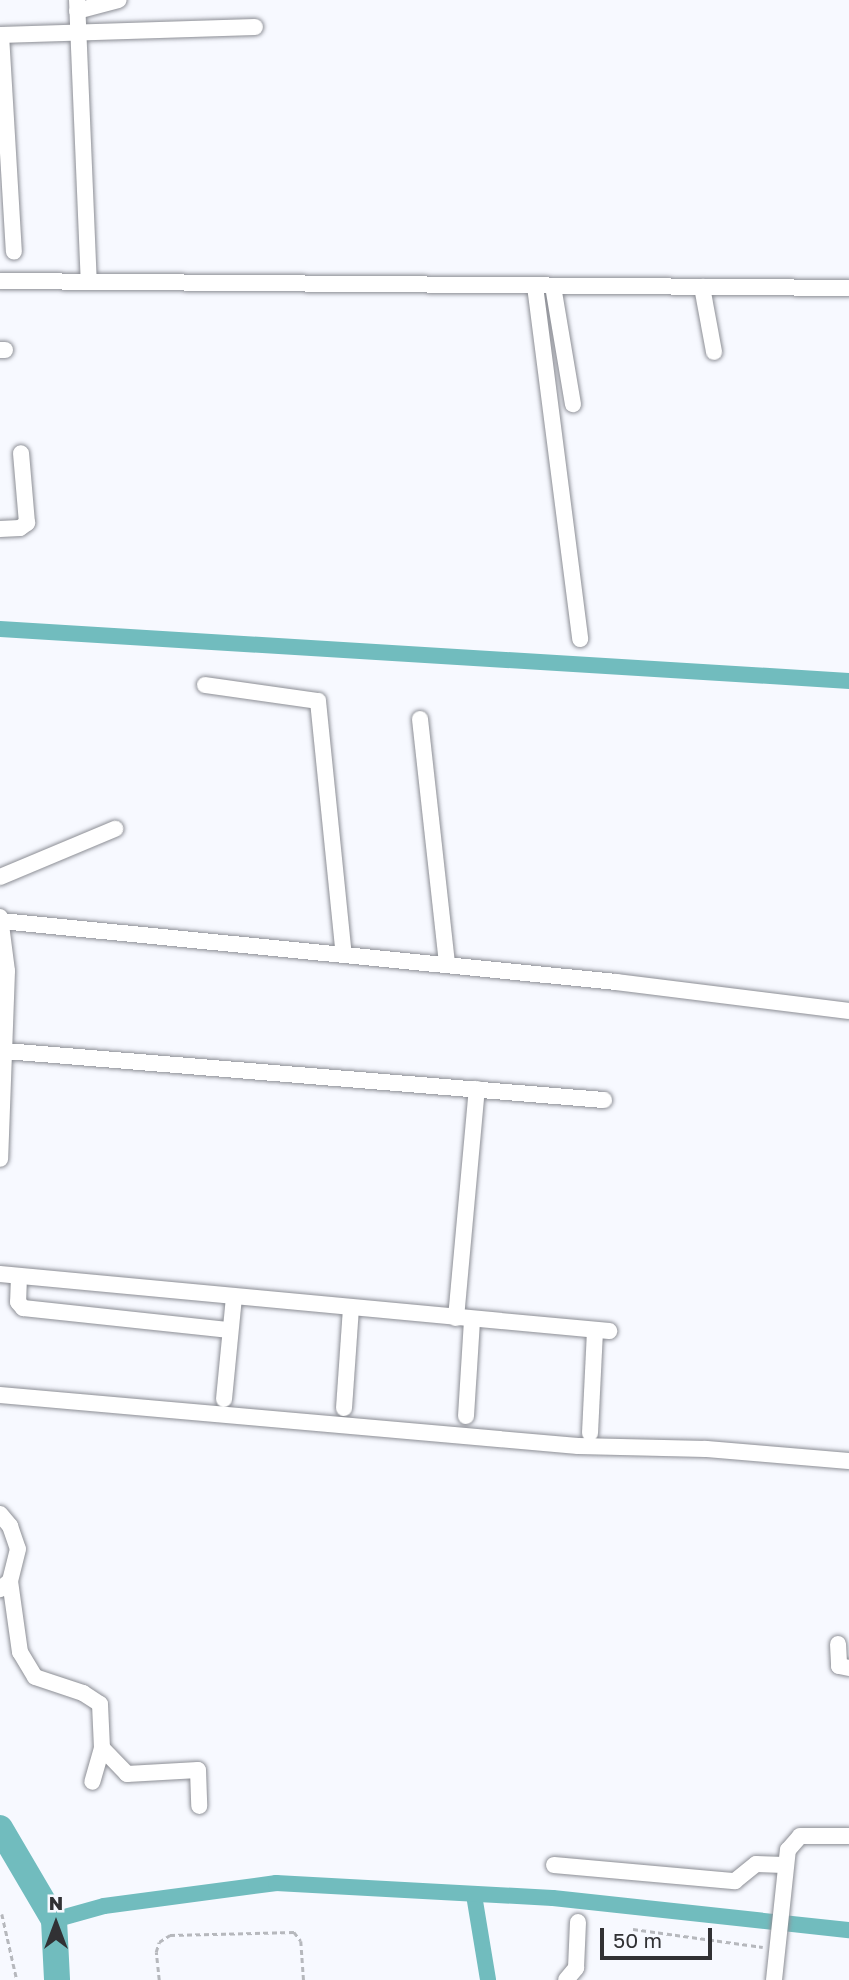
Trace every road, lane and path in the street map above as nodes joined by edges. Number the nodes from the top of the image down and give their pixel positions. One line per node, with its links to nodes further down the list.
1 (119, 0): 2 (street)
2 (77, 5): 4 (street)
3 (255, 27): 4 (street)
4 (79, 34): 5 (street); 8 (street)
5 (1, 36): 6 (street)
6 (14, 251)
7 (0, 281): 8 (street)
8 (89, 282): 9 (street)
9 (535, 286): 10 (street); 17 (street)
10 (553, 286): 11 (street); 14 (street)
11 (702, 287): 12 (street); 13 (street)
12 (849, 288)
13 (714, 352)
14 (573, 404)
15 (21, 453): 16 (street)
16 (0, 529)
17 (580, 639)
18 (205, 685): 23 (street)
19 (420, 719): 24 (street)
20 (115, 829): 21 (street)
21 (0, 877)
22 (1, 927): 23 (street); 26 (street)
23 (344, 955): 24 (street)
24 (447, 965): 25 (street)
25 (849, 1011)
26 (3, 1029): 27 (street)
27 (5, 1051): 28 (street); 30 (street)
28 (477, 1089): 29 (street); 36 (street)
29 (604, 1100)
30 (1, 1132): 31 (street)
31 (0, 1159)
32 (0, 1274): 33 (street)
33 (19, 1276): 34 (street); 37 (street)
34 (233, 1297): 35 (street); 37 (street)
35 (351, 1308): 36 (street); 40 (street)
36 (464, 1319): 41 (street); 42 (street)
37 (230, 1330): 39 (street)
38 (0, 1395): 43 (street)
39 (224, 1399)
40 (344, 1408)
41 (466, 1416)
42 (590, 1433)
43 (849, 1461)
44 (0, 1514): 45 (street)
45 (5, 1585): 48 (street)
46 (838, 1644): 47 (street)
47 (849, 1668)
48 (102, 1748): 49 (street); 50 (street)
49 (92, 1782)
50 (199, 1806)
51 (849, 1836): 53 (street)
52 (554, 1865): 53 (street)
53 (784, 1865): 57 (street)
54 (2, 1914): 58 (path)
55 (578, 1922): 61 (street)
56 (633, 1929): 57 (path)
57 (775, 1954): 62 (street)
58 (17, 1980)
59 (159, 1980): 60 (path)
60 (304, 1980)
61 (566, 1980)
62 (774, 1980)

